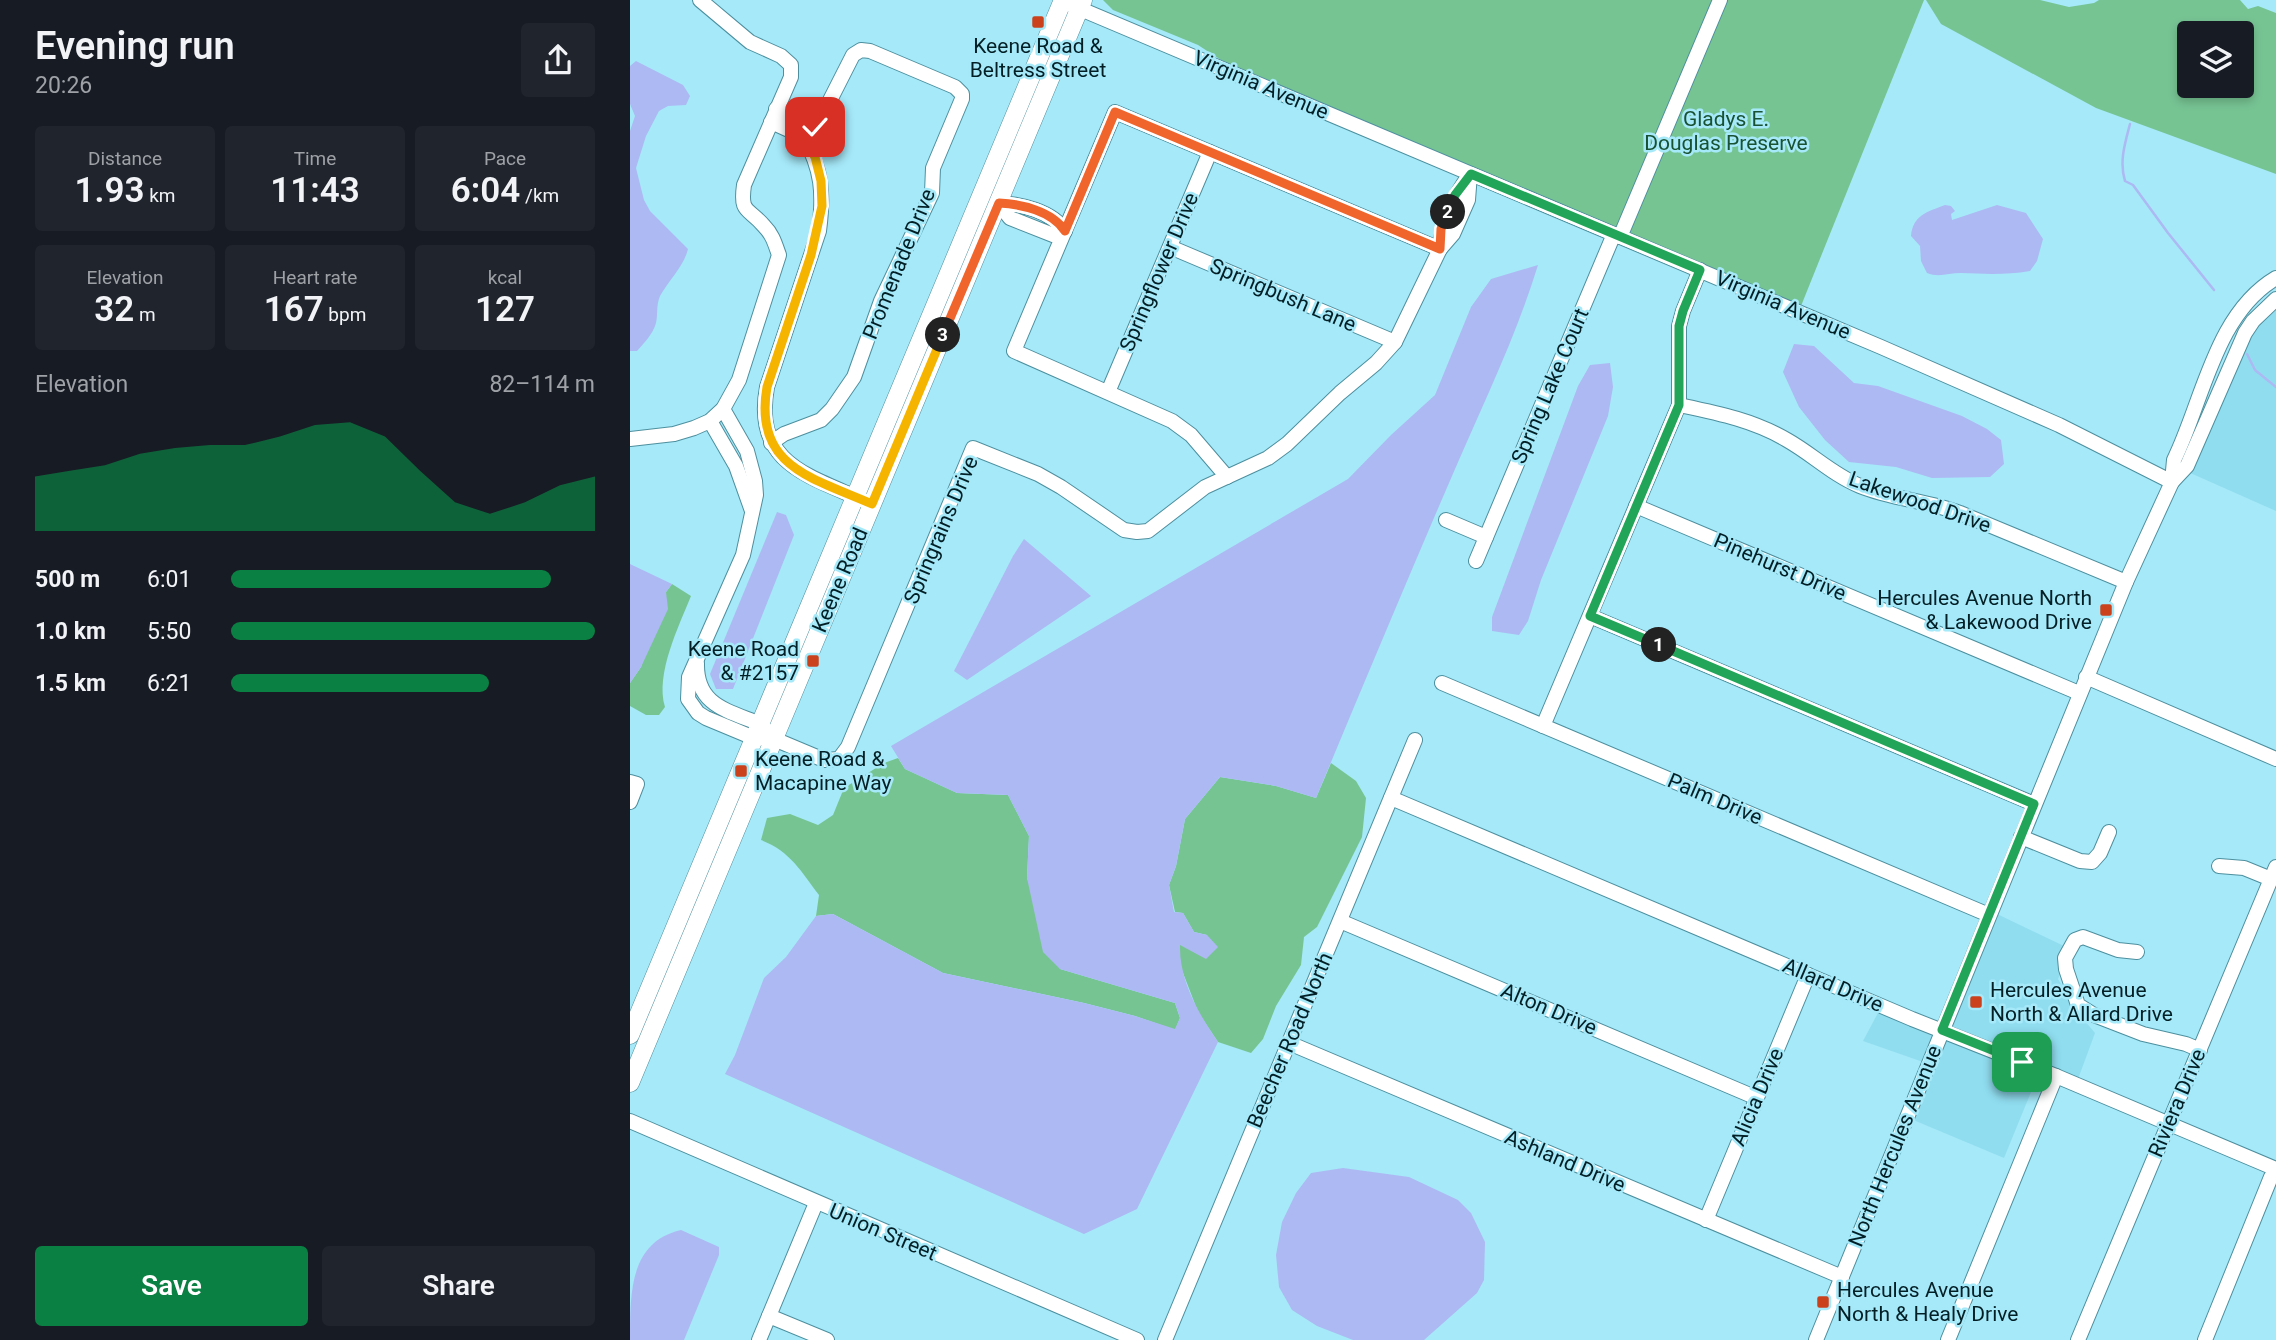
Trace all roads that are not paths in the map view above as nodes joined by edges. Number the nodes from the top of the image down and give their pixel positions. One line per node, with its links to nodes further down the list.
1 (700, 0): 5 (street)
2 (1062, 0): 4 (street, Virginia Avenue); 8 (main road); 29 (main road, Keene Road)
3 (1720, 0): 12 (street, Spring Lake Court)
4 (1080, 3): 8 (main road, Keene Road); 9 (street, Virginia Avenue)
5 (774, 116): 6 (street); 21 (street)
6 (804, 137): 25 (street); 25 (street, Promenade Drive)
7 (1210, 152): 11 (street); 13 (street, Springflower Drive); 14 (street)
8 (1016, 162): 10 (main road, Keene Road)
9 (1471, 174): 12 (street, Virginia Avenue); 14 (street, Springrains Drive)
10 (999, 203): 11 (street); 30 (main road, Keene Road)
11 (1065, 231): 19 (street)
12 (1617, 236): 15 (street, Virginia Avenue); 34 (street, Spring Lake Court)
13 (1170, 247): 18 (street, Springbush Lane); 19 (street, Springflower Drive)
14 (1440, 249): 18 (street, Springrains Drive)
15 (1700, 270): 20 (street); 28 (street, Virginia Avenue)
16 (2276, 278): 28 (street)
17 (2276, 299): 28 (street)
18 (1395, 342): 27 (street, Springrains Drive)
19 (1108, 392): 27 (street)
20 (1679, 405): 31 (street); 36 (street, Lakewood Drive)
21 (723, 409): 22 (street); 24 (street)
22 (710, 421): 23 (street); 26 (street)
23 (630, 439)
24 (743, 443): 26 (street); 32 (street)
25 (771, 443): 29 (street)
26 (728, 451): 32 (street)
27 (1227, 477): 43 (street, Springrains Drive)
28 (2172, 482): 36 (street, North Hercules Avenue)
29 (855, 496): 30 (street); 42 (main road, Keene Road)
30 (872, 504): 43 (main road, Keene Road)
31 (1636, 506): 37 (street); 40 (street, Pinehurst Drive)
32 (752, 511): 42 (street)
33 (1446, 520): 34 (street)
34 (1486, 537): 35 (street, Spring Lake Court)
35 (1476, 561)
36 (2126, 582): 38 (street, North Hercules Avenue)
37 (1590, 616): 41 (street); 49 (street)
38 (2085, 677): 40 (street, North Hercules Avenue); 45 (street)
39 (1442, 683): 41 (street, Palm Drive)
40 (2079, 692): 49 (street, North Hercules Avenue)
41 (1544, 726): 54 (street, Palm Drive)
42 (757, 731): 43 (street); 56 (main road, Keene Road)
43 (774, 739): 65 (main road, Keene Road)
44 (1415, 740): 47 (street, Beecher Road North)
45 (2276, 759)
46 (634, 783): 48 (street)
47 (1391, 798): 55 (street, Beecher Road North); 58 (street, Allard Drive)
48 (630, 802)
49 (2034, 804): 51 (street, North Hercules Avenue)
50 (2109, 832): 51 (street)
51 (2021, 836): 54 (street, North Hercules Avenue)
52 (2219, 866): 53 (street)
53 (2274, 873): 62 (street, Riviera Drive)
54 (1989, 915): 59 (street, North Hercules Avenue)
55 (1340, 921): 61 (street, Beecher Road North); 66 (street, Alton Drive)
56 (666, 950): 60 (main road, Keene Road); 63 (main road)
57 (2137, 952): 62 (street)
58 (1808, 975): 59 (street, Allard Drive); 66 (street, Alicia Drive)
59 (1942, 1030): 64 (street, Allard Drive); 72 (street, North Hercules Avenue)
60 (630, 1035)
61 (1289, 1044): 71 (street, Ashland Drive); 77 (street, Beecher Road North)
62 (2200, 1050): 68 (street, Riviera Drive)
63 (630, 1056)
64 (2056, 1076): 68 (street, Allard Drive); 79 (street)
65 (630, 1083)
66 (1757, 1098): 71 (street, Alicia Drive)
67 (630, 1121): 70 (street, Union Street)
68 (2170, 1123): 69 (street, Allard Drive); 80 (street, Riviera Drive)
69 (2276, 1170): 81 (street)
70 (816, 1203): 73 (street); 76 (street, Union Street)
71 (1706, 1220): 72 (street, Ashland Drive)
72 (1842, 1277): 78 (street, North Hercules Avenue)
73 (769, 1316): 74 (street); 75 (street)
74 (759, 1340)
75 (827, 1340)
76 (1137, 1340)
77 (1165, 1340)
78 (1816, 1340)
79 (1948, 1340)
80 (2078, 1340)
81 (2204, 1340)

